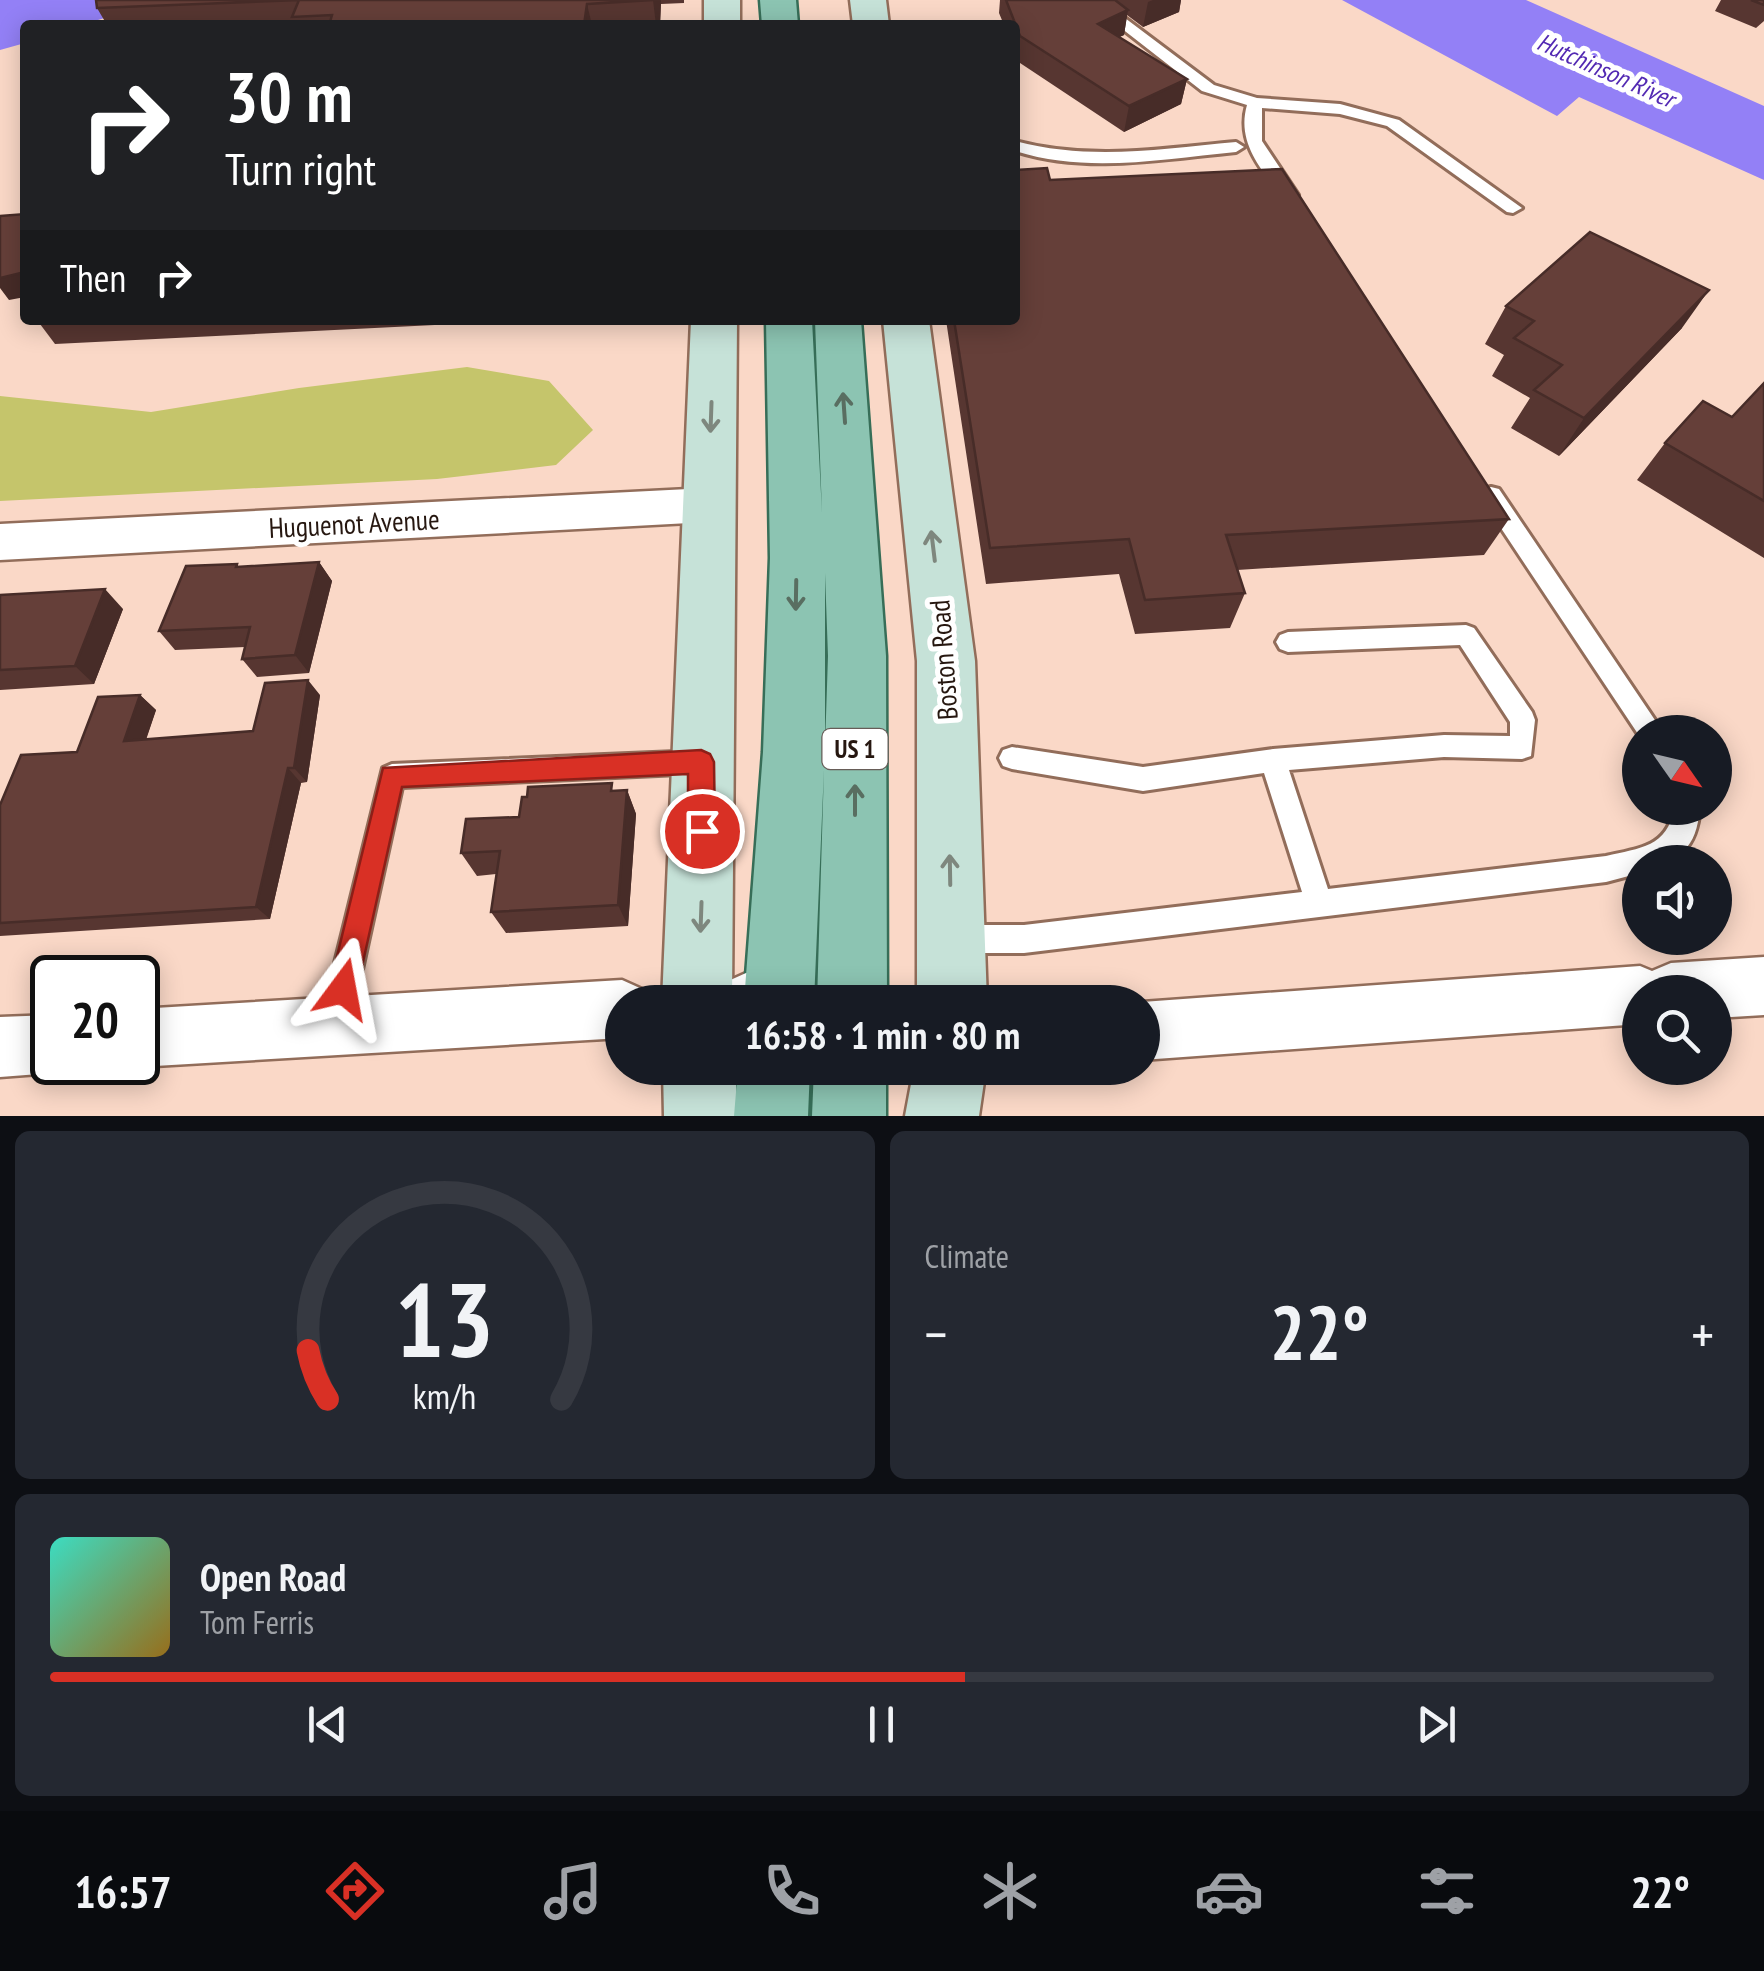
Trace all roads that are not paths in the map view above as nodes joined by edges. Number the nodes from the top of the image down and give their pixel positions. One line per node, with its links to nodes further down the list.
1 (1092, 0): 2 (lane)
2 (1256, 103): 5 (lane); 6 (lane)
3 (1236, 147): 4 (lane)
4 (1020, 148)
5 (1296, 207)
6 (1513, 208)
7 (714, 325): 13 (street, one-way to 13)
8 (790, 325): 12 (main road, US 1)
9 (838, 325): 12 (main road, US 1, one-way to 9)
10 (907, 325): 22 (street, Boston Road, one-way to 10)
11 (1481, 481): 16 (lane)
12 (822, 497): 24 (main road, US 1, one-way to 24); 25 (main road, US 1, one-way to 12)
13 (708, 505): 14 (street, Huguenot Avenue); 19 (street)
14 (0, 542)
15 (1288, 642): 18 (lane)
16 (1640, 715)
17 (1012, 758): 18 (lane)
18 (1273, 760): 21 (lane)
19 (701, 762): 23 (street, one-way to 23); 31 (lane)
20 (1686, 825): 21 (lane)
21 (1318, 903): 22 (lane)
22 (952, 940): 26 (street, Boston Road)
23 (697, 985)
24 (772, 985)
25 (852, 985)
26 (952, 985)
27 (1764, 986): 28 (street)
28 (1732, 988)
29 (1622, 996): 32 (street)
30 (605, 1010): 31 (street)
31 (335, 1024): 33 (street)
32 (1160, 1031)
33 (160, 1036)
34 (30, 1046): 35 (street)
35 (0, 1048)
36 (700, 1085): 40 (street)
37 (770, 1085): 41 (main road, US 1)
38 (850, 1085): 42 (main road)
39 (947, 1085): 43 (street)
40 (701, 1116)
41 (771, 1116)
42 (850, 1116)
43 (942, 1116)

